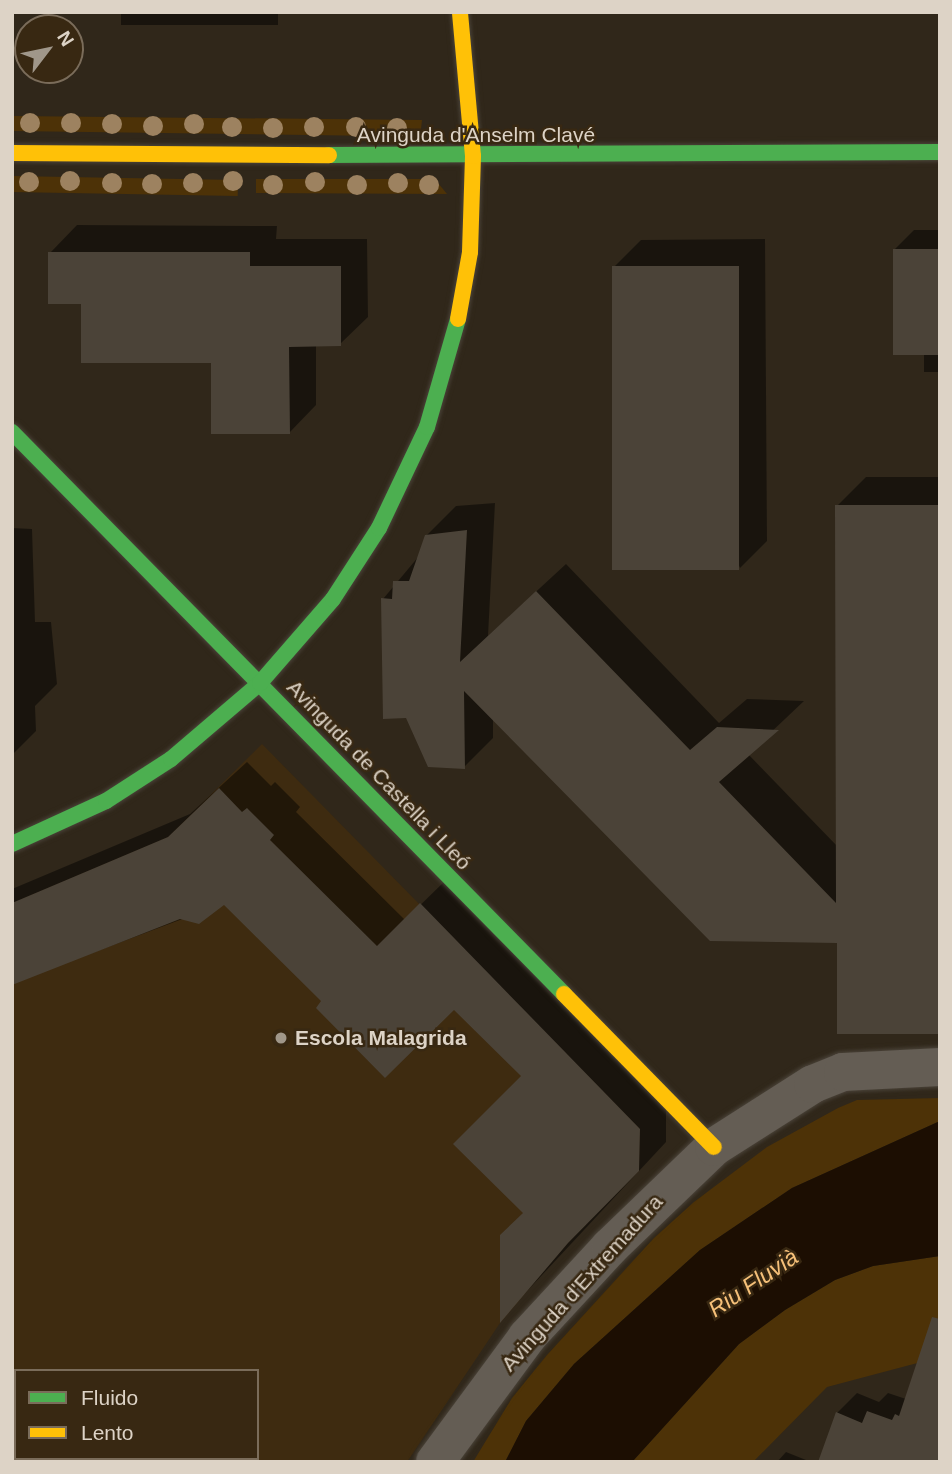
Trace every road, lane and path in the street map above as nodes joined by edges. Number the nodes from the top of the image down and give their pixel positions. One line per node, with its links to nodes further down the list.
1 (460, 12): 4 (street)
2 (940, 152): 4 (street, Avinguda d'Anselm Clavé)
3 (12, 153): 4 (street, Avinguda d'Anselm Clavé)
4 (473, 156): 6 (street)
5 (12, 432): 6 (street, Avinguda de Castella i Lleó)
6 (260, 684): 7 (street); 9 (street, Avinguda de Castella i Lleó)
7 (12, 844)
8 (940, 1067): 9 (street, Avinguda d'Extremadura)
9 (714, 1147): 10 (street, Avinguda d'Extremadura)
10 (435, 1462)

